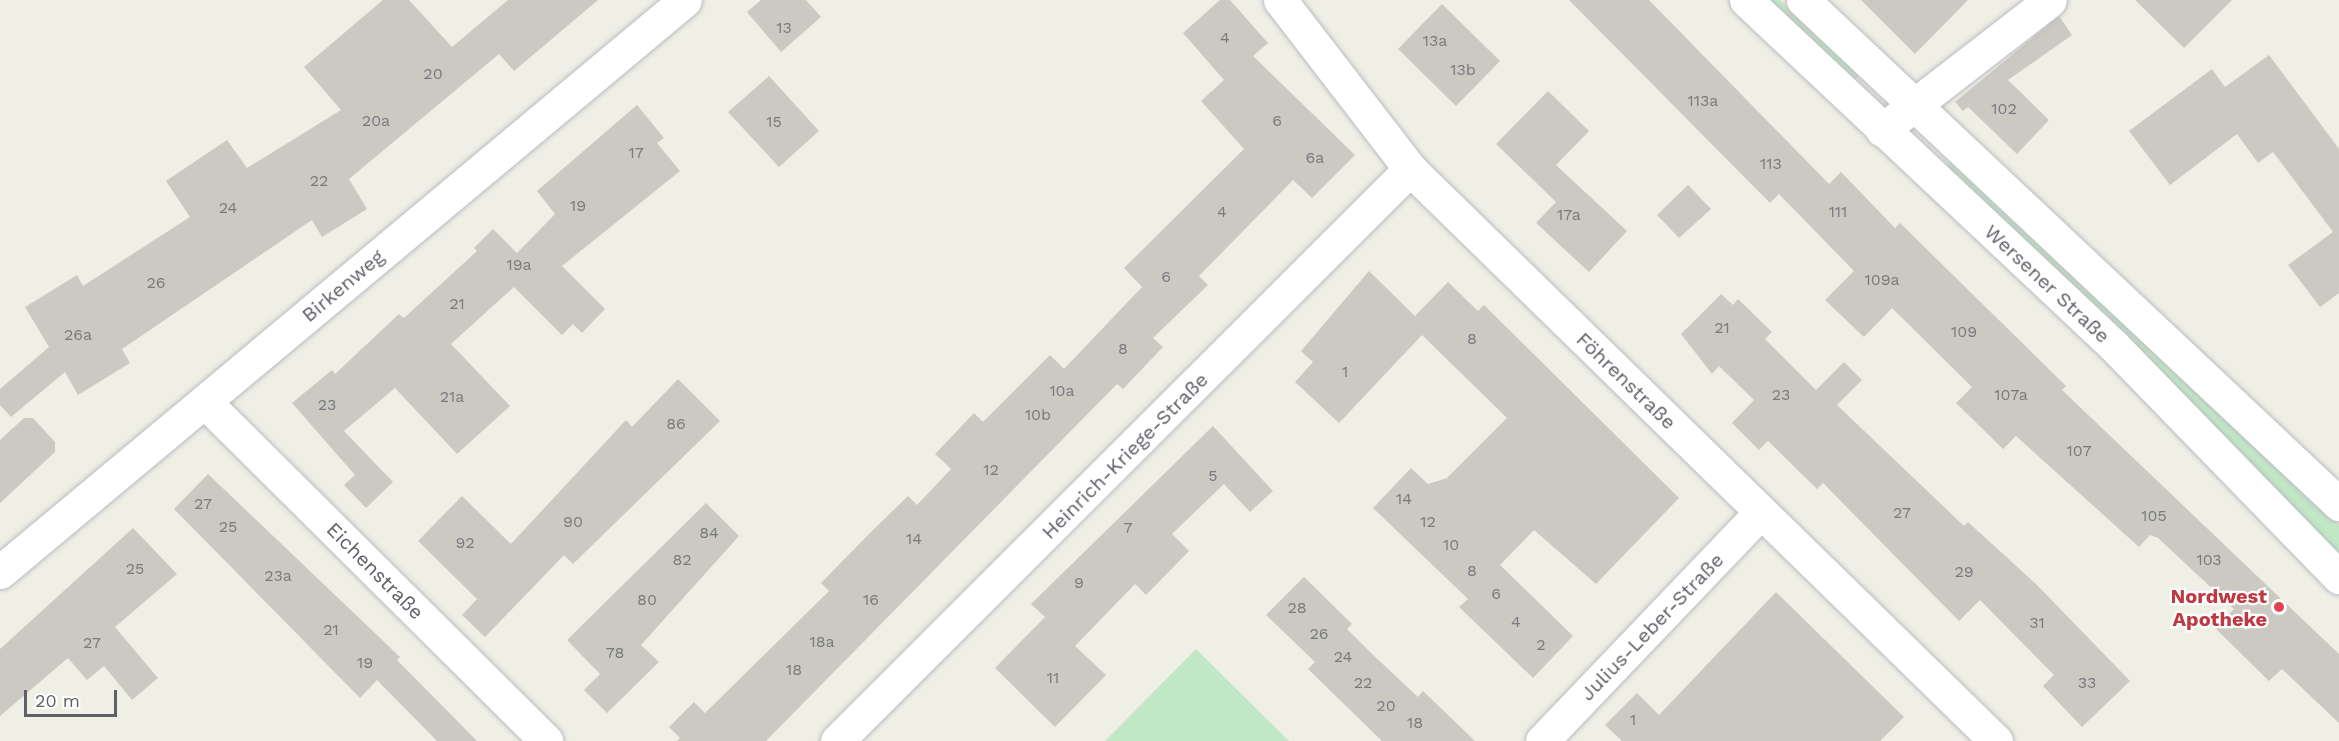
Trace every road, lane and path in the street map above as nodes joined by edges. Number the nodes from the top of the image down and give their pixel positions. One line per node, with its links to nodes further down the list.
1 (684, 0): 9 (street, Birkenweg)
2 (1280, 0): 8 (street, Föhrenstraße)
3 (1746, 0): 7 (street, Wersener Straße)
4 (1803, 0): 6 (street, Wersener Straße)
5 (2050, 0): 6 (street)
6 (1910, 105): 7 (street); 10 (street, Wersener Straße)
7 (1882, 130): 13 (street, Wersener Straße)
8 (1410, 169): 11 (street, Föhrenstraße); 15 (street, Heinrich-Kriege-Straße)
9 (205, 402): 12 (street, Birkenweg); 14 (street, Eichenstraße)
10 (2339, 504)
11 (1761, 512): 16 (street, Julius-Leber-Straße); 17 (street, Föhrenstraße)
12 (0, 572)
13 (2339, 577)
14 (546, 741)
15 (837, 741)
16 (1542, 741)
17 (1996, 741)

